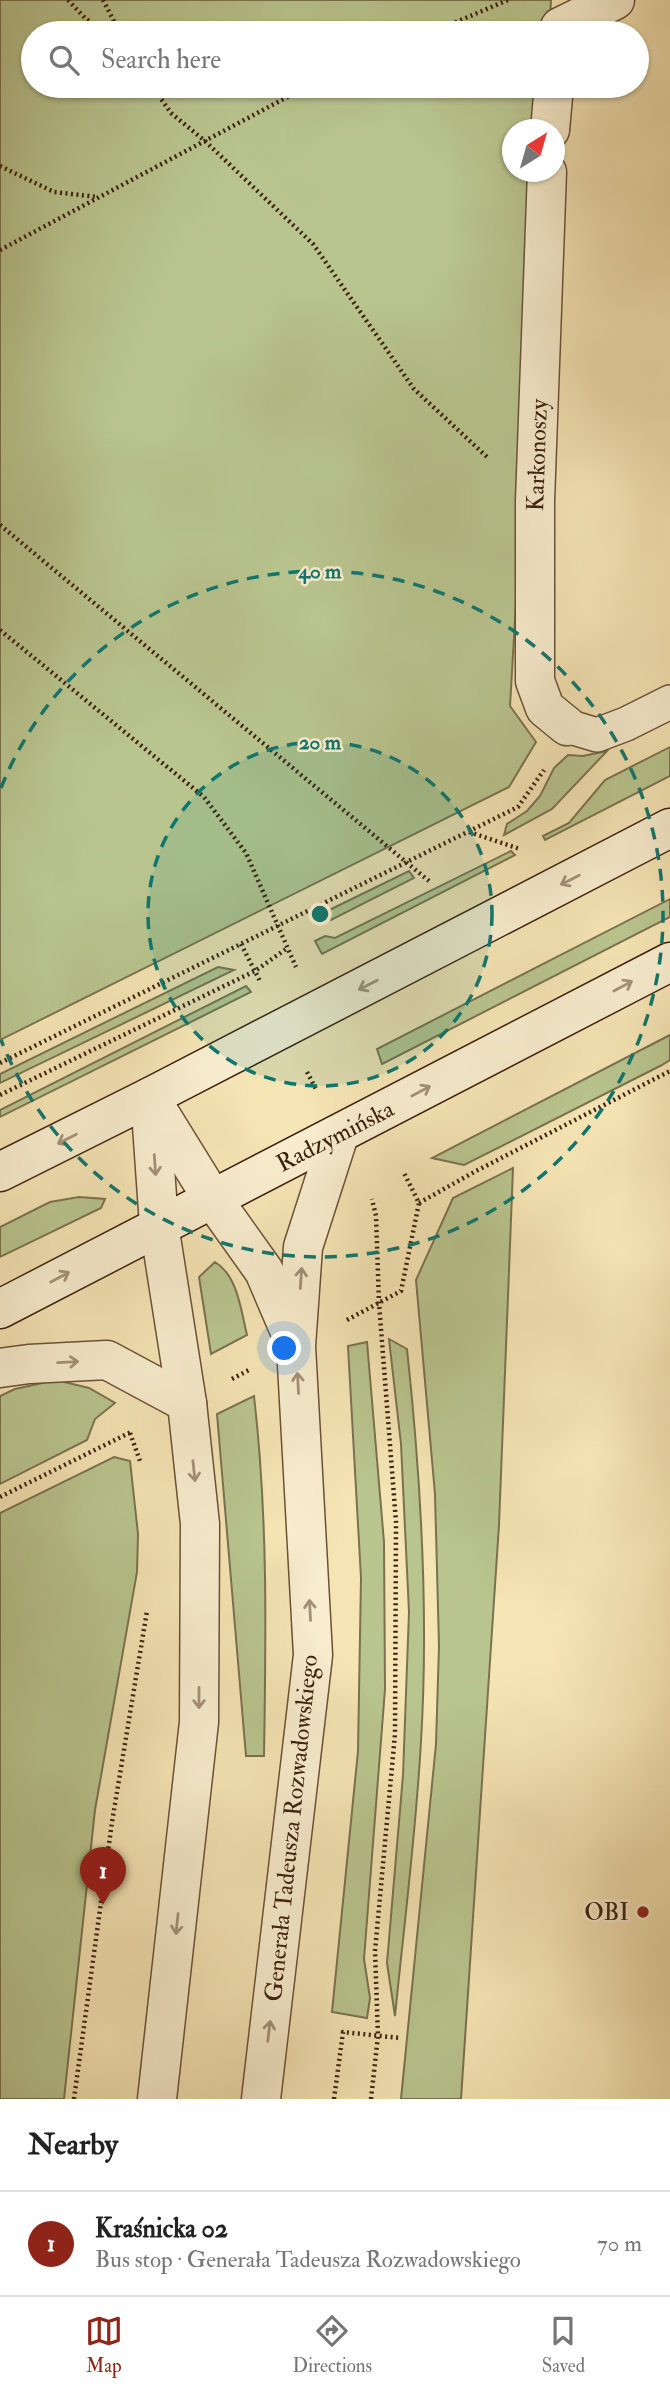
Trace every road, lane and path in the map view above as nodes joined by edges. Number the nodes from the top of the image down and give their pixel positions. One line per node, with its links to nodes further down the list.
1 (68, 0): 6 (path)
2 (103, 0): 7 (path)
3 (508, 0): 8 (path)
4 (615, 0): 5 (street)
5 (562, 20)
6 (89, 21)
7 (114, 21)
8 (458, 21)
9 (160, 98): 13 (path)
10 (286, 98): 13 (path)
11 (553, 98): 12 (street)
12 (551, 119)
13 (205, 141): 16 (path); 18 (path)
14 (0, 166): 16 (path)
15 (547, 182): 18 (street, Karkonoszy)
16 (99, 197): 17 (path)
17 (0, 250)
18 (535, 501): 22 (street, Karkonoszy)
19 (0, 525): 24 (path)
20 (0, 630): 26 (path)
21 (670, 702): 22 (lane)
22 (568, 726): 24 (path)
23 (670, 828): 36 (street, one-way to 36)
24 (407, 862): 25 (path); 26 (path)
25 (429, 881)
26 (276, 925): 27 (path); 28 (path)
27 (241, 944): 30 (path); 33 (path)
28 (286, 949): 30 (path); 31 (path)
29 (670, 962): 37 (street, Radzymińska, one-way to 29)
30 (255, 971): 32 (path); 35 (path)
31 (299, 973)
32 (265, 990)
33 (0, 1063)
34 (670, 1071): 42 (path)
35 (0, 1095)
36 (150, 1097): 38 (street, one-way to 38); 41 (street); 43 (street, one-way to 43)
37 (339, 1135): 41 (street, Radzymińska); 47 (street, one-way to 37)
38 (0, 1172)
39 (404, 1173): 42 (path)
40 (370, 1195): 44 (path)
41 (212, 1198): 43 (street, Radzymińska); 47 (street)
42 (419, 1203): 44 (path)
43 (159, 1225): 45 (street, Radzymińska, one-way to 43); 49 (street)
44 (379, 1303): 46 (path); 55 (path)
45 (0, 1309)
46 (345, 1321)
47 (296, 1346): 59 (street, Generała Tadeusza Rozwadowskiego, one-way to 47)
48 (0, 1368): 49 (street, one-way to 49)
49 (187, 1403): 58 (street, one-way to 58)
50 (138, 1428): 51 (path)
51 (130, 1433): 52 (path); 53 (path)
52 (142, 1467)
53 (0, 1497)
54 (149, 1599): 57 (path)
55 (378, 2035): 56 (path); 60 (path); 61 (path)
56 (400, 2038)
57 (74, 2099)
58 (157, 2099)
59 (261, 2099)
60 (334, 2099)
61 (371, 2099)

